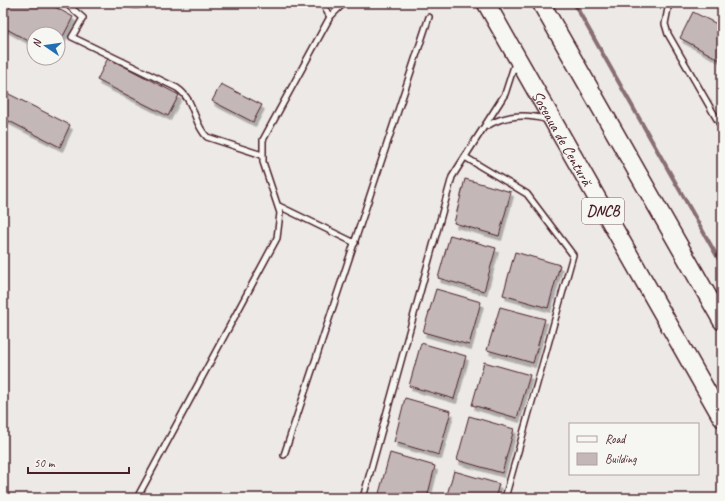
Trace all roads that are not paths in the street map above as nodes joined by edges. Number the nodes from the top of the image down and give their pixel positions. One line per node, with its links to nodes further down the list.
1 (69, 3): 15 (lane)
2 (123, 3): 3 (lane)
3 (149, 3)
4 (322, 3): 9 (lane)
5 (344, 3): 9 (lane)
6 (486, 3): 11 (main road, Șoseaua de Centură / DNCB)
7 (541, 3): 19 (main road)
8 (669, 3): 14 (lane)
9 (330, 17): 15 (lane)
10 (429, 17): 18 (lane)
11 (516, 56): 12 (main road, Șoseaua de Centură / DNCB); 13 (lane)
12 (552, 121): 13 (lane); 20 (main road, Șoseaua de Centură / DNCB)
13 (486, 126): 16 (lane)
14 (722, 128)
15 (262, 155): 17 (lane)
16 (465, 156): 23 (lane); 24 (lane)
17 (278, 206): 18 (lane); 22 (lane)
18 (354, 243): 21 (lane)
19 (722, 321)
20 (722, 418)
21 (284, 455)
22 (137, 498)
23 (363, 498)
24 (505, 498)

